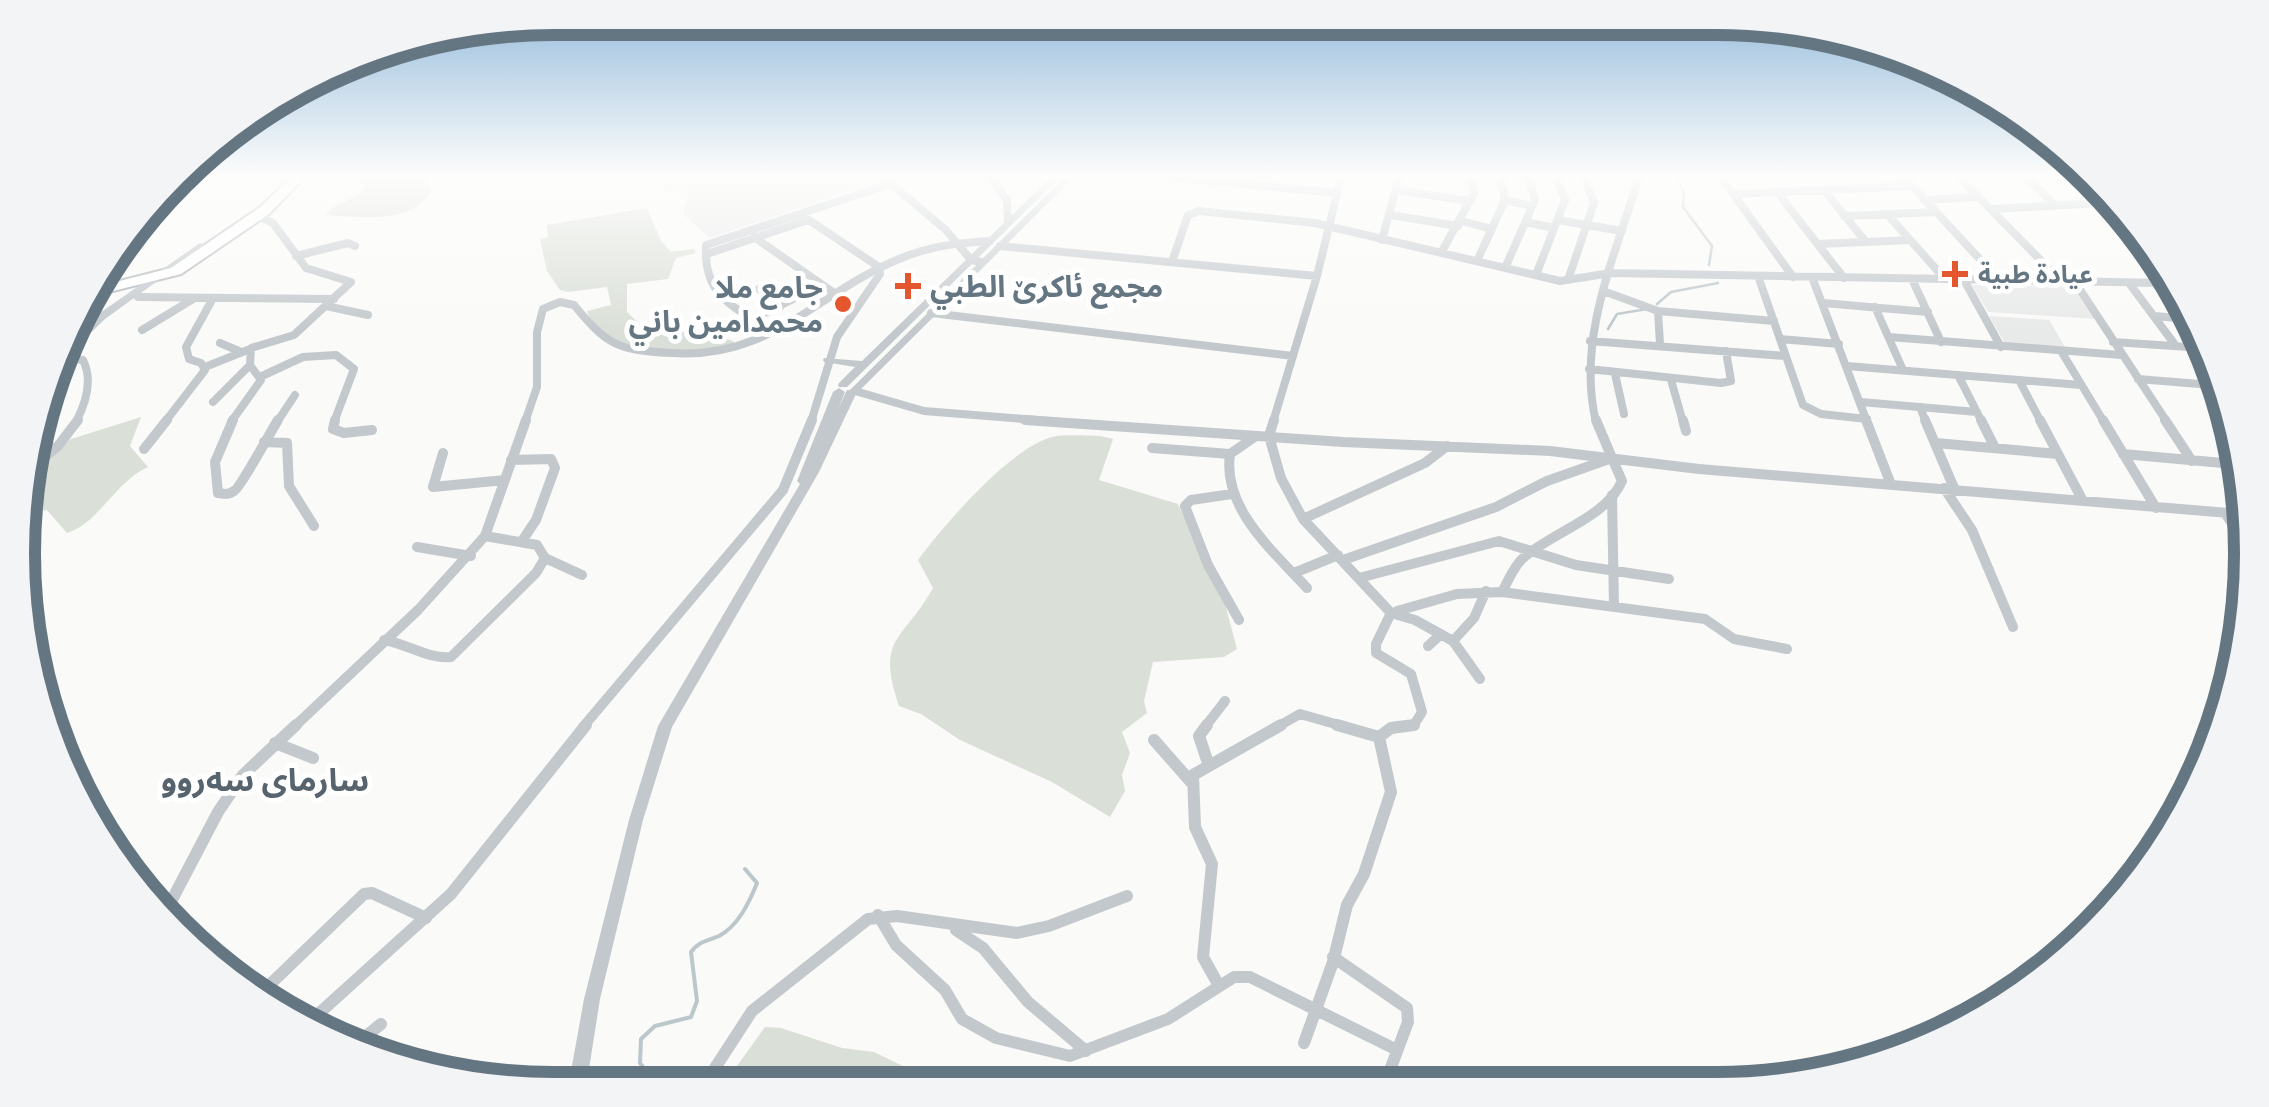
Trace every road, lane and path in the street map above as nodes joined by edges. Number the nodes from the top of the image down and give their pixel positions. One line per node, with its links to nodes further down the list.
1 (1329, 228): 47 (street)
2 (1492, 228): 40 (street)
3 (226, 229): 44 (highway)
4 (237, 229): 44 (highway)
5 (277, 229): 38 (street)
6 (763, 229): 36 (street)
7 (776, 229): 27 (street)
8 (821, 229): 42 (street)
9 (943, 229): 28 (street)
10 (1001, 229): 31 (street)
11 (1018, 229): 35 (street)
12 (1185, 229): 41 (street)
13 (1332, 229): 29 (street)
14 (1386, 229): 29 (street)
15 (1457, 229): 37 (street)
16 (1523, 229): 43 (street)
17 (1554, 229): 46 (street)
18 (1584, 229): 53 (street)
19 (1608, 229): 26 (street)
20 (1759, 229): 49 (street)
21 (1806, 229): 33 (street)
22 (1855, 229): 32 (street)
23 (1900, 229): 30 (street)
24 (1951, 229): 56 (street)
25 (2009, 229): 58 (street)
26 (1622, 231): 45 (street)
27 (754, 238): 36 (street); 62 (street)
28 (956, 240): 31 (street); 39 (street); 42 (street)
29 (1382, 240): 37 (street)
30 (1910, 240): 32 (street); 54 (street)
31 (988, 241): 39 (street)
32 (1866, 242): 33 (street)
33 (1818, 244): 51 (street)
34 (355, 246): 38 (street)
35 (1000, 246): 39 (street); 41 (street)
36 (706, 254): 82 (street)
37 (1442, 254): 40 (street)
38 (296, 256): 70 (street)
39 (976, 261): 79 (street); 107 (street)
40 (1476, 261): 43 (street)
41 (1172, 262): 47 (street)
42 (878, 267): 66 (street); 106 (street)
43 (1505, 268): 46 (street)
44 (164, 272): 57 (highway); 63 (highway); 67 (street)
45 (1611, 273): 48 (street); 53 (street); 65 (street)
46 (1536, 275): 53 (street)
47 (1317, 276): 103 (street)
48 (1758, 276): 49 (street); 84 (street)
49 (1793, 277): 50 (street)
50 (1812, 277): 51 (street); 72 (street)
51 (1844, 278): 52 (street)
52 (1912, 279): 54 (street); 78 (street)
53 (1568, 280)
54 (1946, 280): 55 (street)
55 (1964, 280): 56 (street); 96 (street)
56 (1999, 280): 58 (street)
57 (112, 282)
58 (2062, 282): 59 (street)
59 (2075, 282): 60 (street); 91 (street)
60 (2128, 283): 61 (street); 81 (street)
61 (2159, 284)
62 (822, 285): 66 (street); 68 (street)
63 (106, 290): 67 (highway)
64 (759, 290): 74 (street)
65 (1606, 292): 76 (street); 89 (street)
66 (837, 295): 77 (street)
67 (133, 297): 69 (street); 92 (street)
68 (796, 298): 74 (street); 77 (street)
69 (194, 299): 71 (street); 85 (street)
70 (335, 299): 71 (street); 73 (street)
71 (212, 300): 108 (street)
72 (1823, 304): 75 (street); 95 (street)
73 (325, 306): 80 (street); 99 (street)
74 (781, 306): 82 (street)
75 (1874, 308): 78 (street); 87 (street)
76 (1658, 311): 84 (street); 94 (street)
77 (817, 312): 86 (street)
78 (1928, 312): 90 (street)
79 (932, 313): 103 (street); 123 (street)
80 (368, 315)
81 (2155, 316): 83 (street); 97 (street)
82 (755, 318): 86 (street)
83 (2178, 318)
84 (1774, 321): 88 (street)
85 (142, 330)
86 (776, 333): 148 (street)
87 (1889, 337): 90 (street); 112 (street)
88 (1780, 339): 95 (street); 104 (street)
89 (1590, 342): 94 (street); 111 (street)
90 (1941, 342): 96 (street)
91 (2113, 342): 97 (street); 102 (street)
92 (79, 343)
93 (220, 343): 99 (street)
94 (1660, 344): 100 (street)
95 (1839, 344): 110 (street)
96 (2001, 346): 101 (street)
97 (2176, 346): 98 (street)
98 (2191, 347)
99 (245, 350): 108 (street); 109 (street)
100 (1726, 351): 104 (street); 117 (street)
101 (2061, 351): 102 (street); 121 (street)
102 (2122, 355): 116 (street)
103 (1294, 356): 135 (street)
104 (1785, 356): 131 (street)
105 (73, 357): 146 (street)
106 (828, 360): 107 (street); 122 (street)
107 (860, 364): 123 (street)
108 (205, 366): 139 (street)
109 (250, 366): 115 (street); 126 (street)
110 (1847, 366): 112 (street); 127 (street)
111 (1589, 369): 113 (street); 147 (street)
112 (1903, 370): 114 (street)
113 (1615, 374): 117 (street); 130 (street)
114 (1958, 375): 118 (street); 129 (street)
115 (262, 376): 132 (street); 136 (street)
116 (2138, 379): 119 (street); 149 (street)
117 (1671, 380): 133 (street)
118 (2019, 380): 121 (street); 144 (street)
119 (2202, 384): 120 (street); 124 (street)
120 (2205, 384)
121 (2081, 385): 145 (street)
122 (821, 387): 123 (street); 198 (street)
123 (846, 390): 134 (street); 210 (street)
124 (2207, 391)
125 (295, 394): 136 (street)
126 (213, 402)
127 (1861, 402): 128 (street); 131 (street)
128 (1920, 408): 129 (street); 137 (street)
129 (1978, 412): 141 (street)
130 (1624, 414)
131 (1867, 419): 152 (street)
132 (372, 430)
133 (1686, 431)
134 (1257, 435): 135 (street); 143 (street)
135 (1269, 436): 138 (street); 160 (street)
136 (264, 442): 162 (street)
137 (1936, 443): 141 (street); 153 (street)
138 (1446, 446): 147 (street); 160 (street)
139 (144, 448)
140 (1152, 448): 143 (street)
141 (1995, 448): 144 (street)
142 (443, 453): 151 (street)
143 (1230, 454): 154 (street)
144 (2058, 454): 156 (street)
145 (2123, 454): 149 (street); 157 (street)
146 (44, 457)
147 (1612, 458): 152 (street); 155 (street); 169 (street)
148 (511, 460): 151 (street); 164 (street)
149 (2192, 460): 150 (street)
150 (2226, 463)
151 (506, 480): 163 (street)
152 (1890, 482): 153 (street)
153 (1949, 488): 156 (street); 181 (street)
154 (1232, 494): 171 (street); 180 (street)
155 (1612, 495): 166 (street); 170 (street)
156 (2083, 501): 157 (street)
157 (2156, 508): 158 (street)
158 (2226, 513): 159 (street); 161 (street)
159 (2232, 513)
160 (1303, 519): 169 (street)
161 (2233, 524)
162 (314, 526)
163 (484, 536): 164 (street); 167 (street)
164 (522, 542): 168 (street)
165 (417, 547): 167 (street)
166 (1530, 551): 170 (street); 173 (street); 177 (street)
167 (470, 556): 183 (street)
168 (546, 558): 172 (street); 183 (street)
169 (1341, 558): 171 (street); 173 (street)
170 (1612, 569): 174 (street); 178 (street)
171 (1294, 573): 175 (street)
172 (582, 575)
173 (1359, 578): 179 (street)
174 (1669, 579)
175 (1307, 588)
176 (1486, 592): 177 (street); 179 (street); 184 (street)
177 (1502, 592): 178 (street)
178 (1614, 607): 186 (street)
179 (1394, 612): 182 (street); 189 (street)
180 (1240, 620)
181 (2012, 627)
182 (1440, 635): 184 (street); 185 (street)
183 (384, 640): 191 (street)
184 (1453, 642): 187 (street)
185 (1428, 646)
186 (1787, 649)
187 (1480, 679)
188 (1224, 701): 193 (street)
189 (1380, 737): 193 (street); 200 (street)
190 (1154, 740): 194 (street)
191 (275, 742): 192 (street); 196 (street)
192 (313, 758)
193 (1208, 764): 194 (street)
194 (1191, 782): 201 (street)
195 (1126, 896): 199 (street)
196 (170, 902)
197 (878, 915): 199 (street); 209 (street); 211 (street)
198 (426, 918): 202 (street); 204 (street)
199 (950, 926): 209 (street)
200 (1334, 956): 203 (street); 208 (street)
201 (1218, 984): 203 (street); 209 (street)
202 (268, 987)
203 (1315, 1008): 207 (street); 208 (street)
204 (317, 1015)
205 (381, 1024): 206 (street)
206 (365, 1036)
207 (1304, 1043)
208 (1395, 1049): 212 (street)
209 (1086, 1052)
210 (580, 1072)
211 (712, 1072)
212 (1388, 1072)

